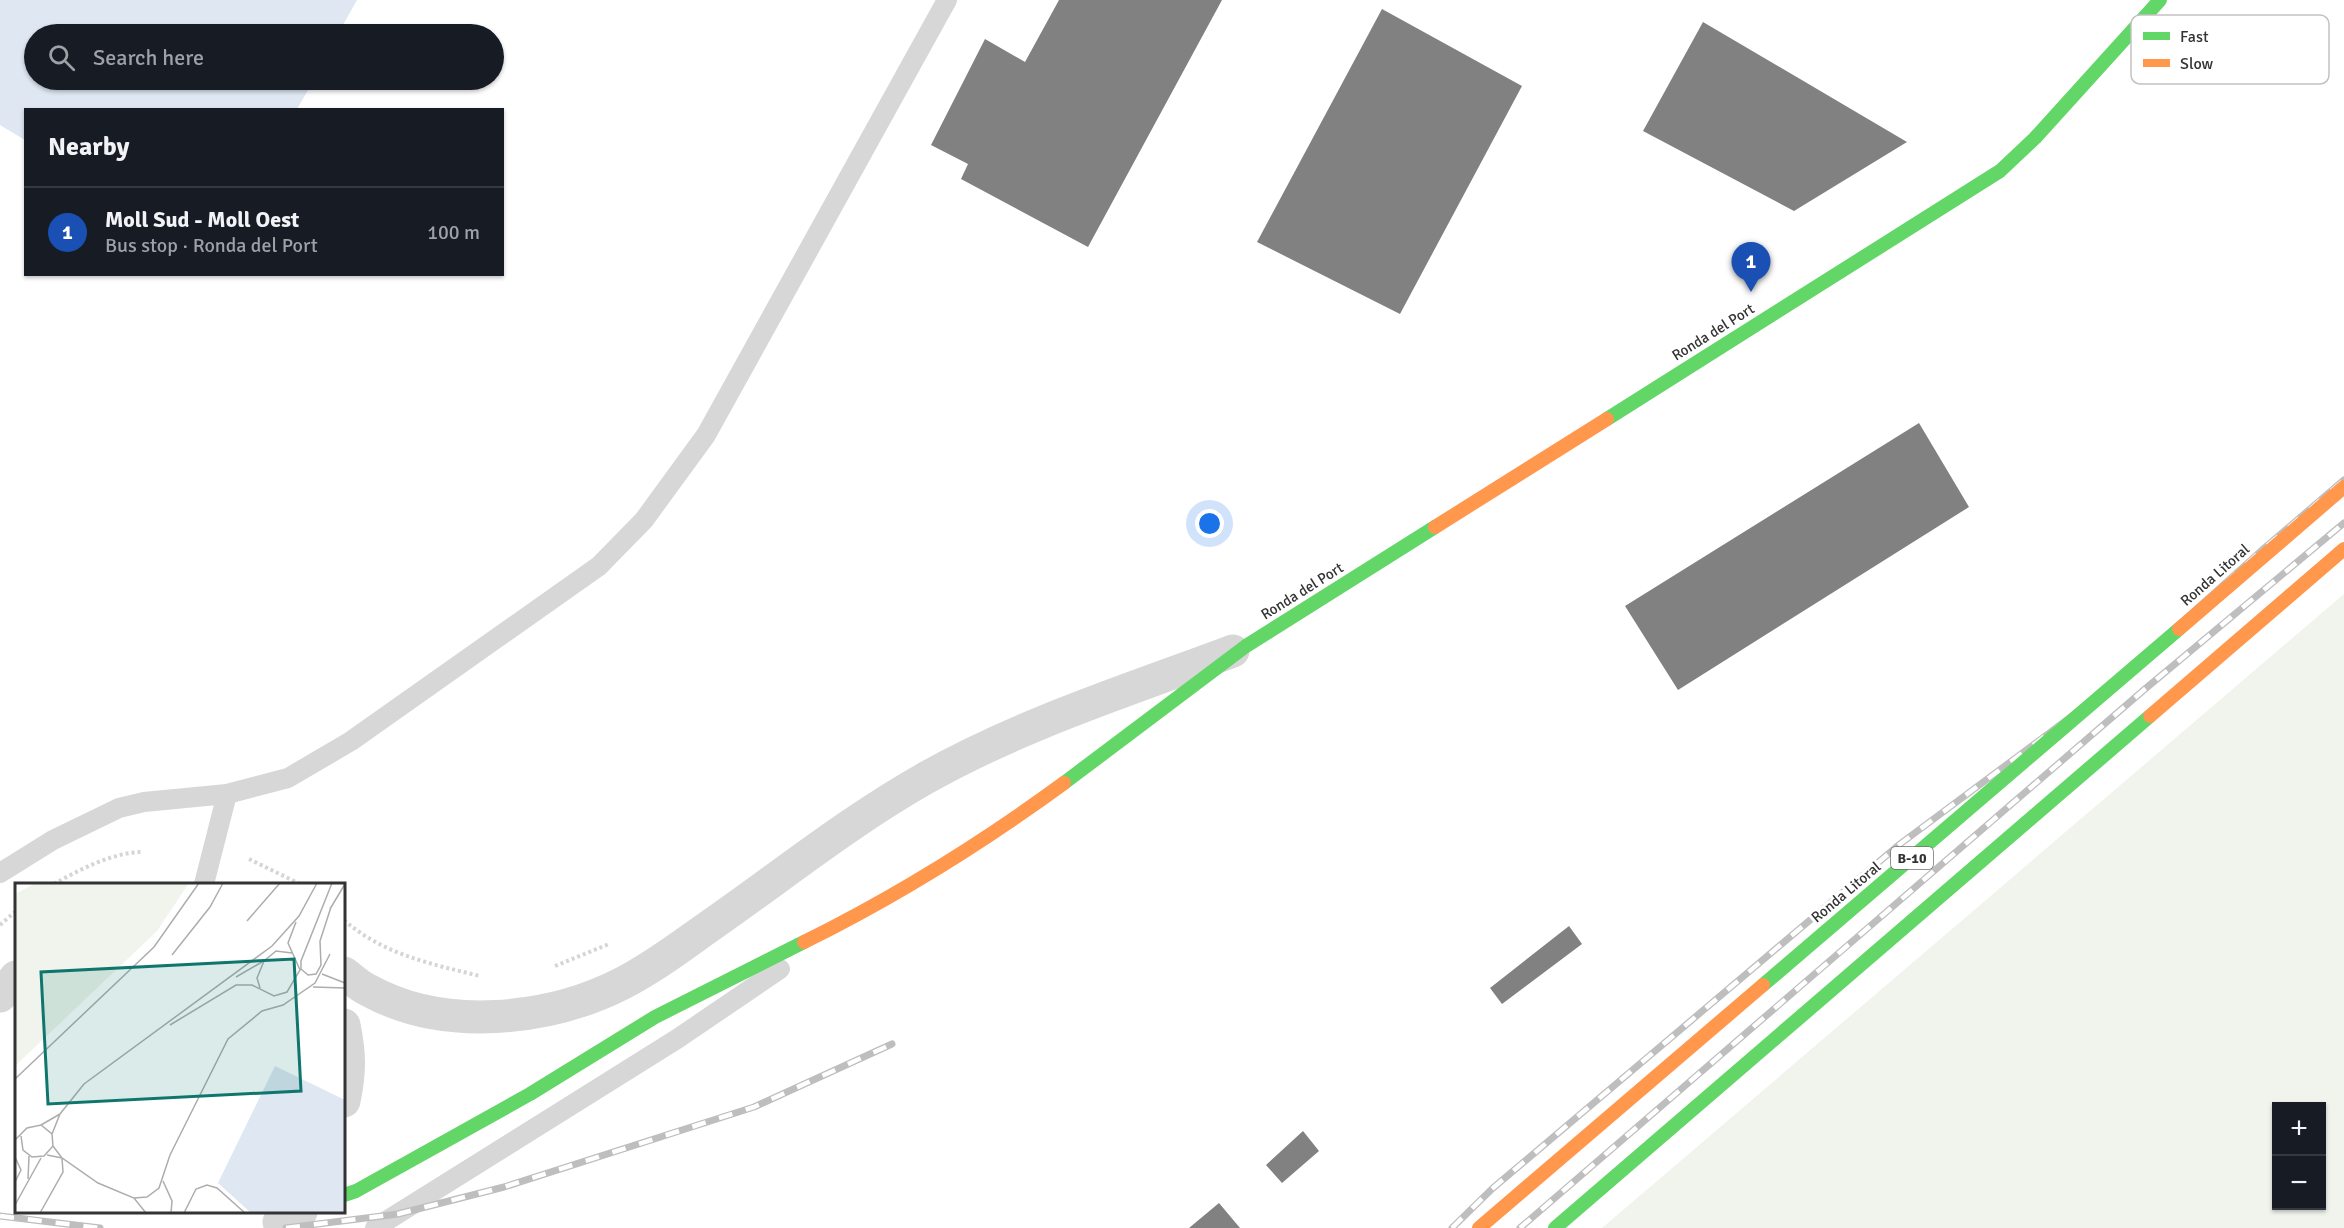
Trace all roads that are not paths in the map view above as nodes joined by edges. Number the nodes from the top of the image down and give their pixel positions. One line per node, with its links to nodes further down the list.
1 (947, 0): 8 (lane)
2 (2160, 0): 3 (main road, Ronda del Port)
3 (2146, 15)
4 (2131, 32): 7 (main road, Ronda del Port)
5 (2344, 487): 19 (main road, Ronda Litoral / B-10, bridge)
6 (2344, 549): 20 (main road)
7 (1246, 646): 11 (main road, Ronda del Port); 12 (street)
8 (227, 794): 9 (lane); 10 (lane)
9 (0, 873)
10 (205, 883)
11 (867, 911): 17 (main road, Ronda del Port); 18 (lane)
12 (345, 974)
13 (15, 978): 14 (street)
14 (0, 996)
15 (345, 1029): 16 (street)
16 (345, 1096)
17 (345, 1195)
18 (375, 1228)
19 (1479, 1228)
20 (1555, 1228)

